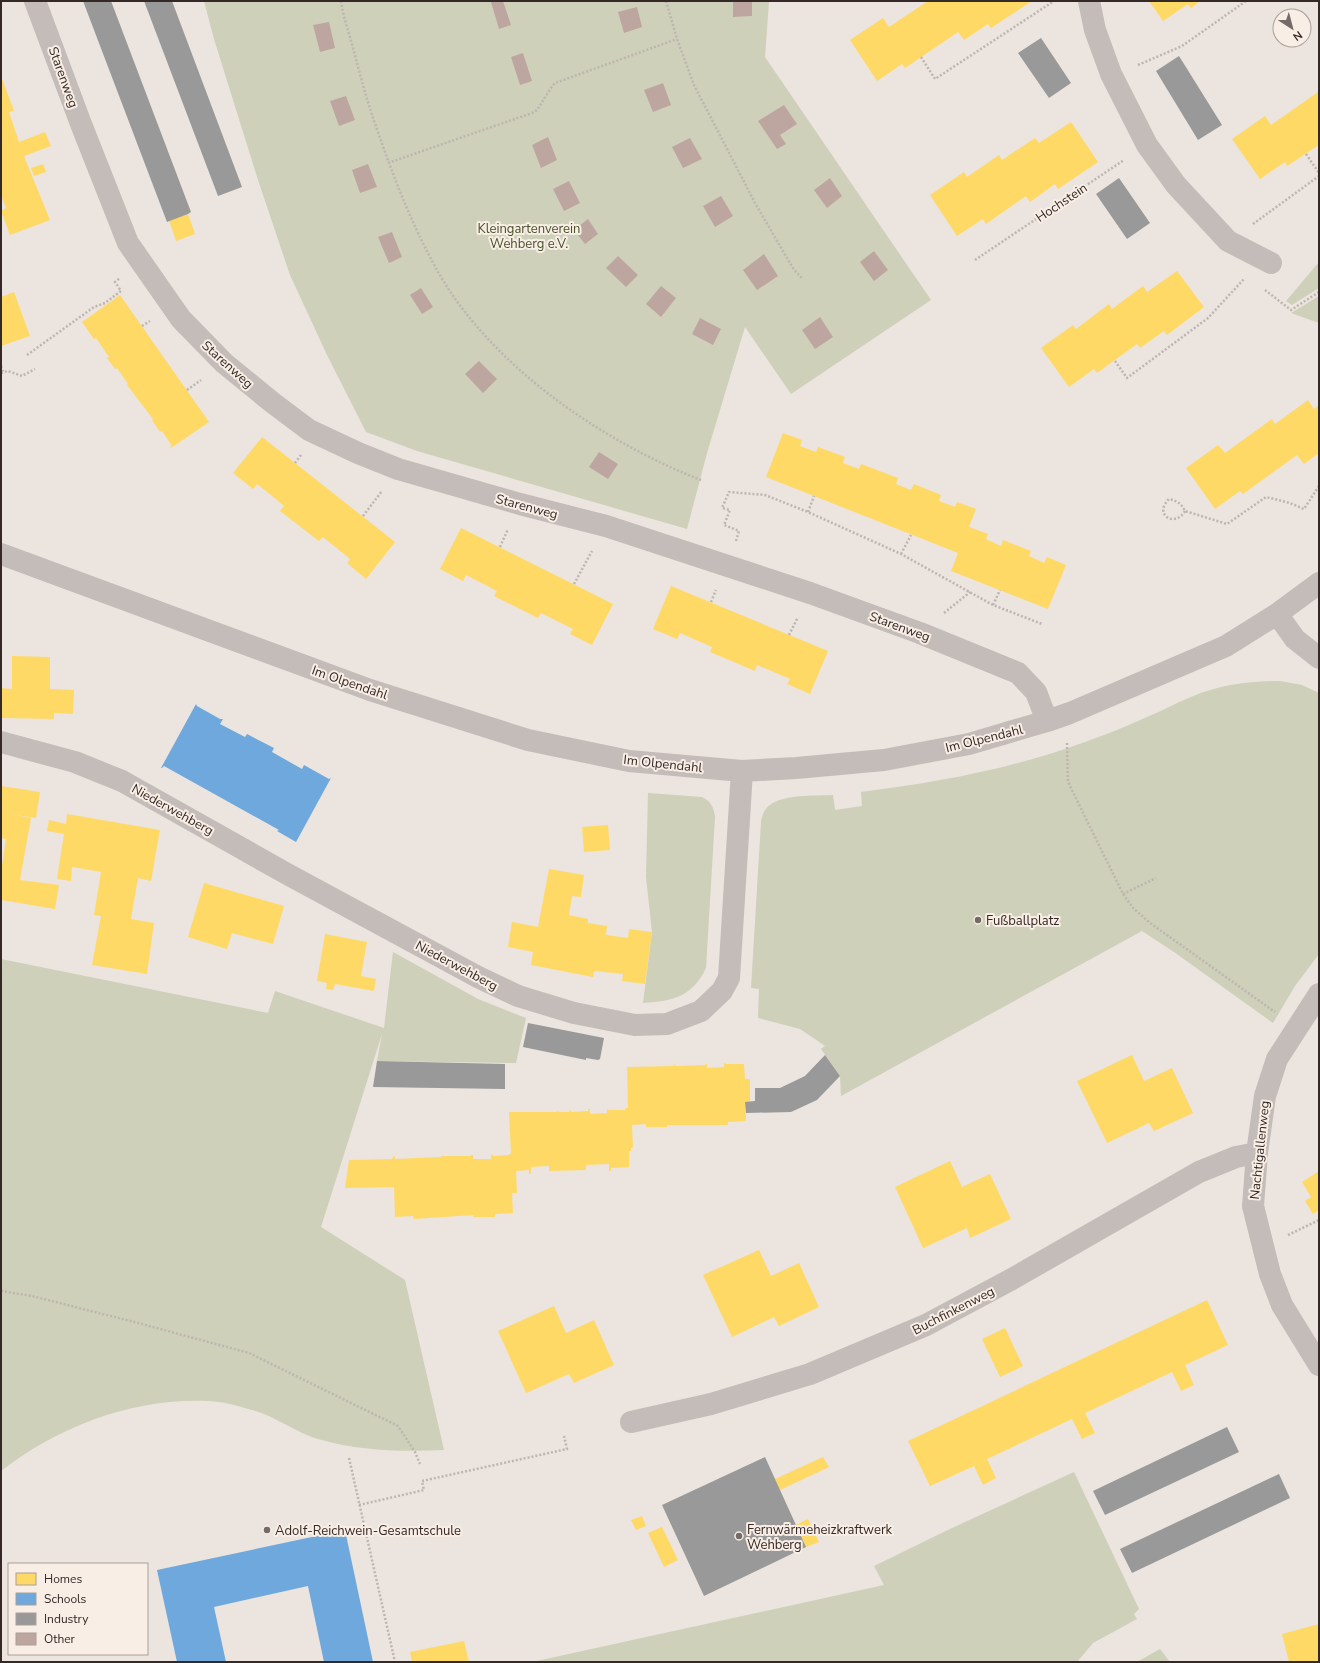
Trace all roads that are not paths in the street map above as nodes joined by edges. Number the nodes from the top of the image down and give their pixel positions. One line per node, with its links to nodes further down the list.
1 (35, 1): 8 (street, Starenweg)
2 (1089, 1): 3 (street)
3 (1267, 261)
4 (1, 554): 10 (street, Im Olpendahl)
5 (1319, 583): 6 (street, Im Olpendahl)
6 (1277, 614): 7 (street); 8 (street, Im Olpendahl)
7 (1319, 658)
8 (1047, 721): 10 (street, Im Olpendahl)
9 (1, 742): 10 (street, Niederwehberg)
10 (742, 771)
11 (1319, 994): 12 (street, Nachtigallenweg)
12 (1257, 1153): 13 (street, Nachtigallenweg); 14 (street, Buchfinkenweg)
13 (1319, 1365)
14 (631, 1422)

